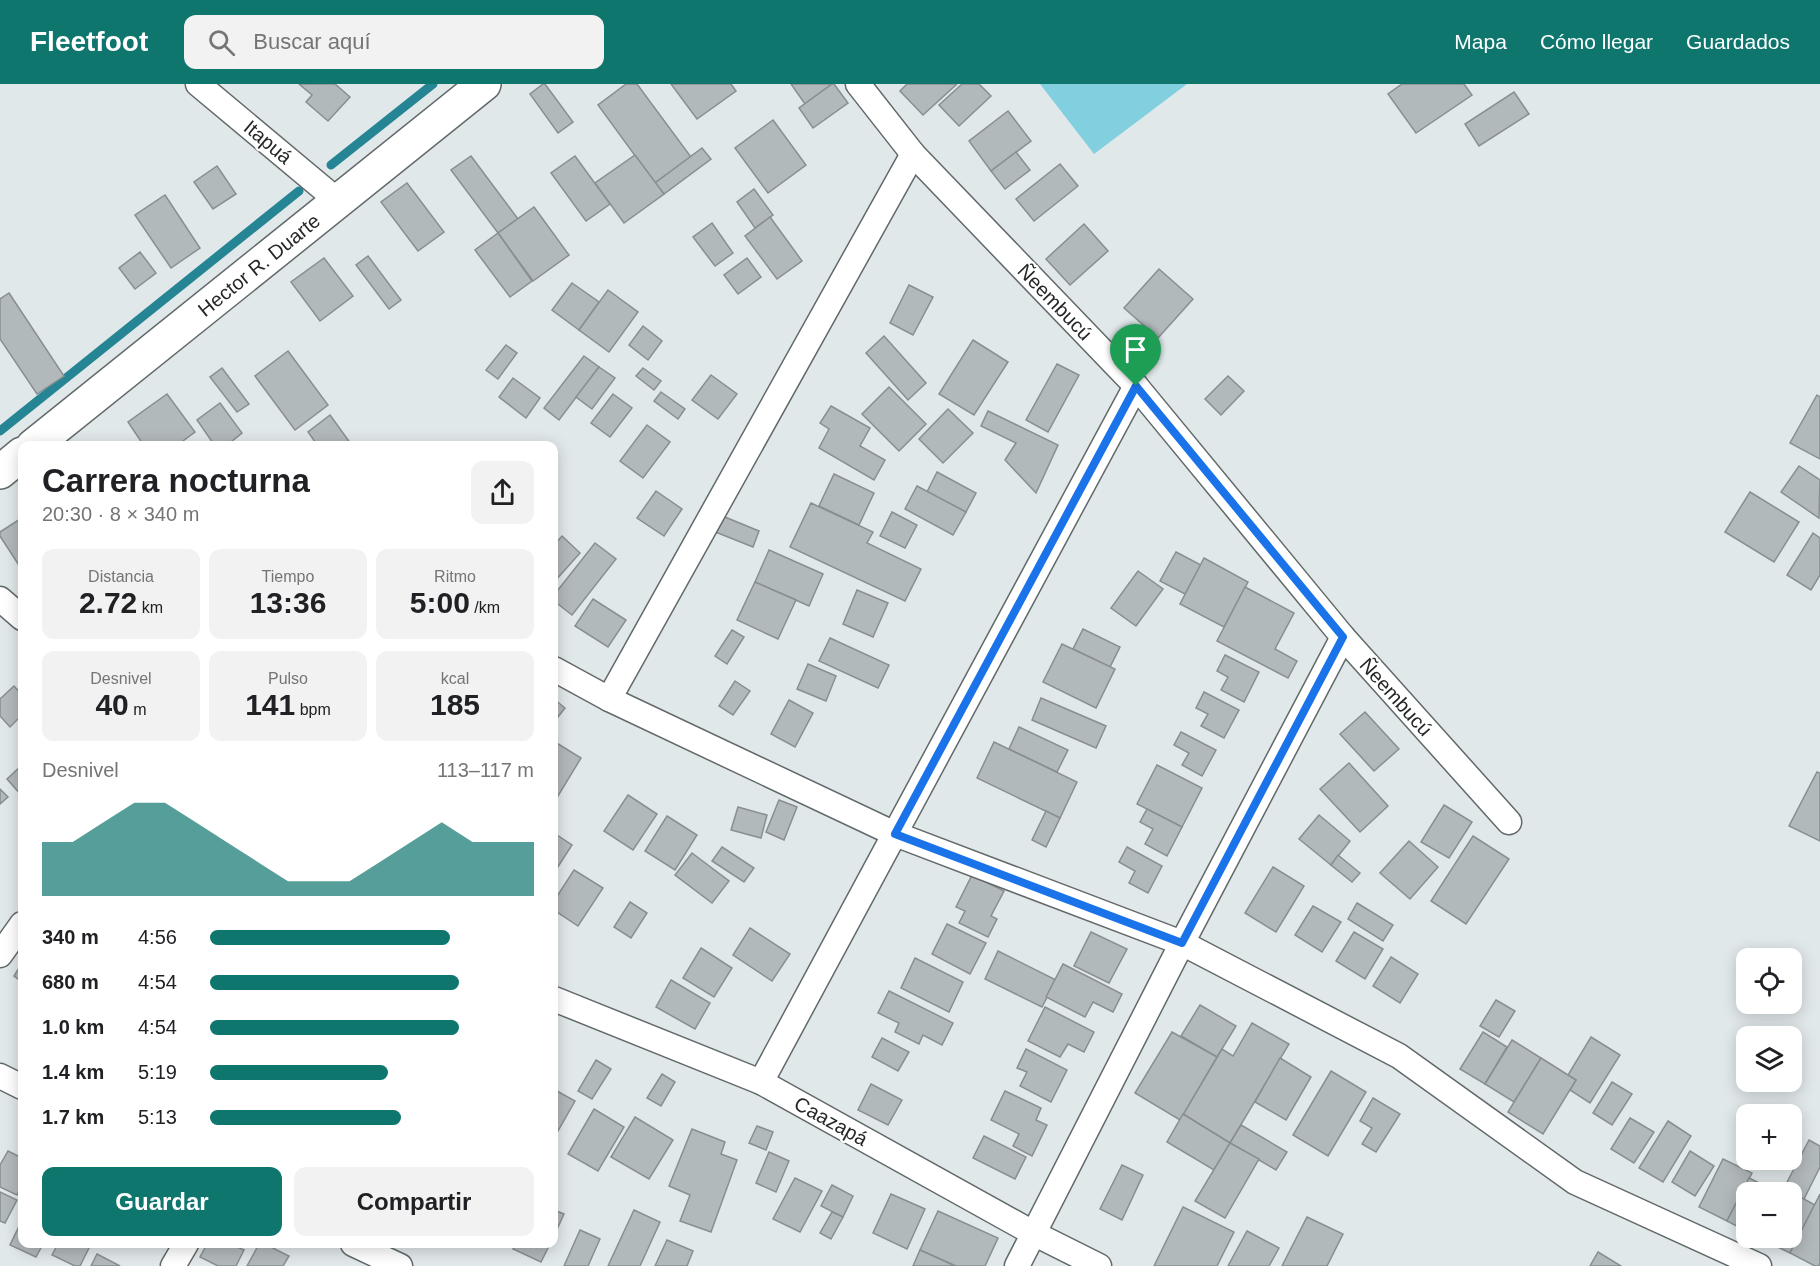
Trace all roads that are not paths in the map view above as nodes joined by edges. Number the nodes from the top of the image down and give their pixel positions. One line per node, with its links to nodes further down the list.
1 (198, 84): 5 (street, Itapuá)
2 (484, 84): 5 (street, Hector R. Duarte)
3 (858, 84): 4 (street, Ñeembucú)
4 (913, 154): 6 (street, Ñeembucú); 14 (street)
5 (338, 201): 7 (street, Hector R. Duarte)
6 (1136, 386): 12 (street, Ñeembucú); 16 (street)
7 (39, 441)
8 (18, 457): 9 (street)
9 (0, 472)
10 (0, 599): 11 (street)
11 (18, 615)
12 (1343, 637): 15 (street, Ñeembucú); 18 (street)
13 (558, 671): 14 (street)
14 (609, 699): 16 (street)
15 (1509, 822)
16 (895, 834): 18 (street); 22 (street)
17 (18, 930): 19 (street)
18 (1182, 943): 24 (street); 31 (street)
19 (0, 955)
20 (558, 1001): 22 (street, Caazapá)
21 (0, 1076): 23 (street)
22 (761, 1083): 24 (street, Caazapá)
23 (18, 1085)
24 (1033, 1233): 29 (street); 30 (street, Caazapá)
25 (184, 1248): 27 (street)
26 (362, 1248): 28 (street)
27 (173, 1266)
28 (400, 1266)
29 (1017, 1266)
30 (1099, 1266)
31 (1759, 1266)

